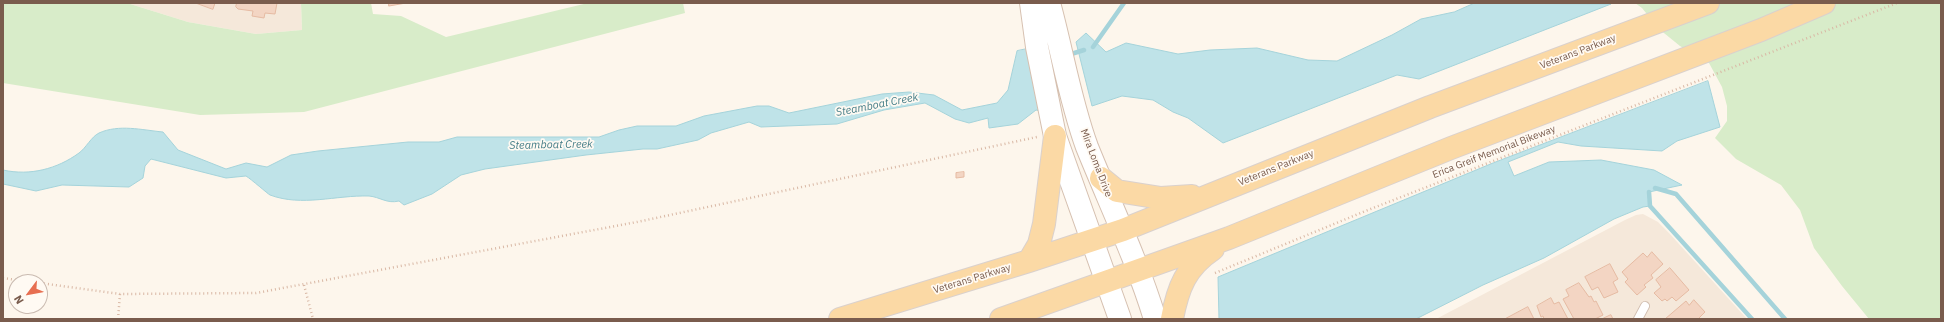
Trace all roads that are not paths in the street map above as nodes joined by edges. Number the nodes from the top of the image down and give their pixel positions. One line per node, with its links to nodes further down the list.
1 (1031, 3): 5 (street)
2 (1049, 3): 6 (street, Mira Loma Drive)
3 (1708, 3): 7 (main road, Veterans Parkway)
4 (1824, 3): 9 (main road)
5 (1047, 136): 10 (street); 11 (main road)
6 (1101, 178): 7 (main road); 8 (street, Mira Loma Drive)
7 (1207, 196): 8 (main road, Veterans Parkway)
8 (1123, 230): 10 (main road, Veterans Parkway); 12 (street, Mira Loma Drive)
9 (1228, 238): 12 (main road); 19 (main road)
10 (1092, 240): 11 (main road, Veterans Parkway); 13 (street)
11 (1029, 261): 15 (main road, Veterans Parkway)
12 (1138, 270): 13 (main road); 18 (street, Mira Loma Drive)
13 (1106, 282): 16 (main road); 17 (street)
14 (1645, 306): 20 (lane)
15 (840, 319)
16 (1001, 319)
17 (1120, 319)
18 (1155, 319)
19 (1172, 319)
20 (1638, 319)

